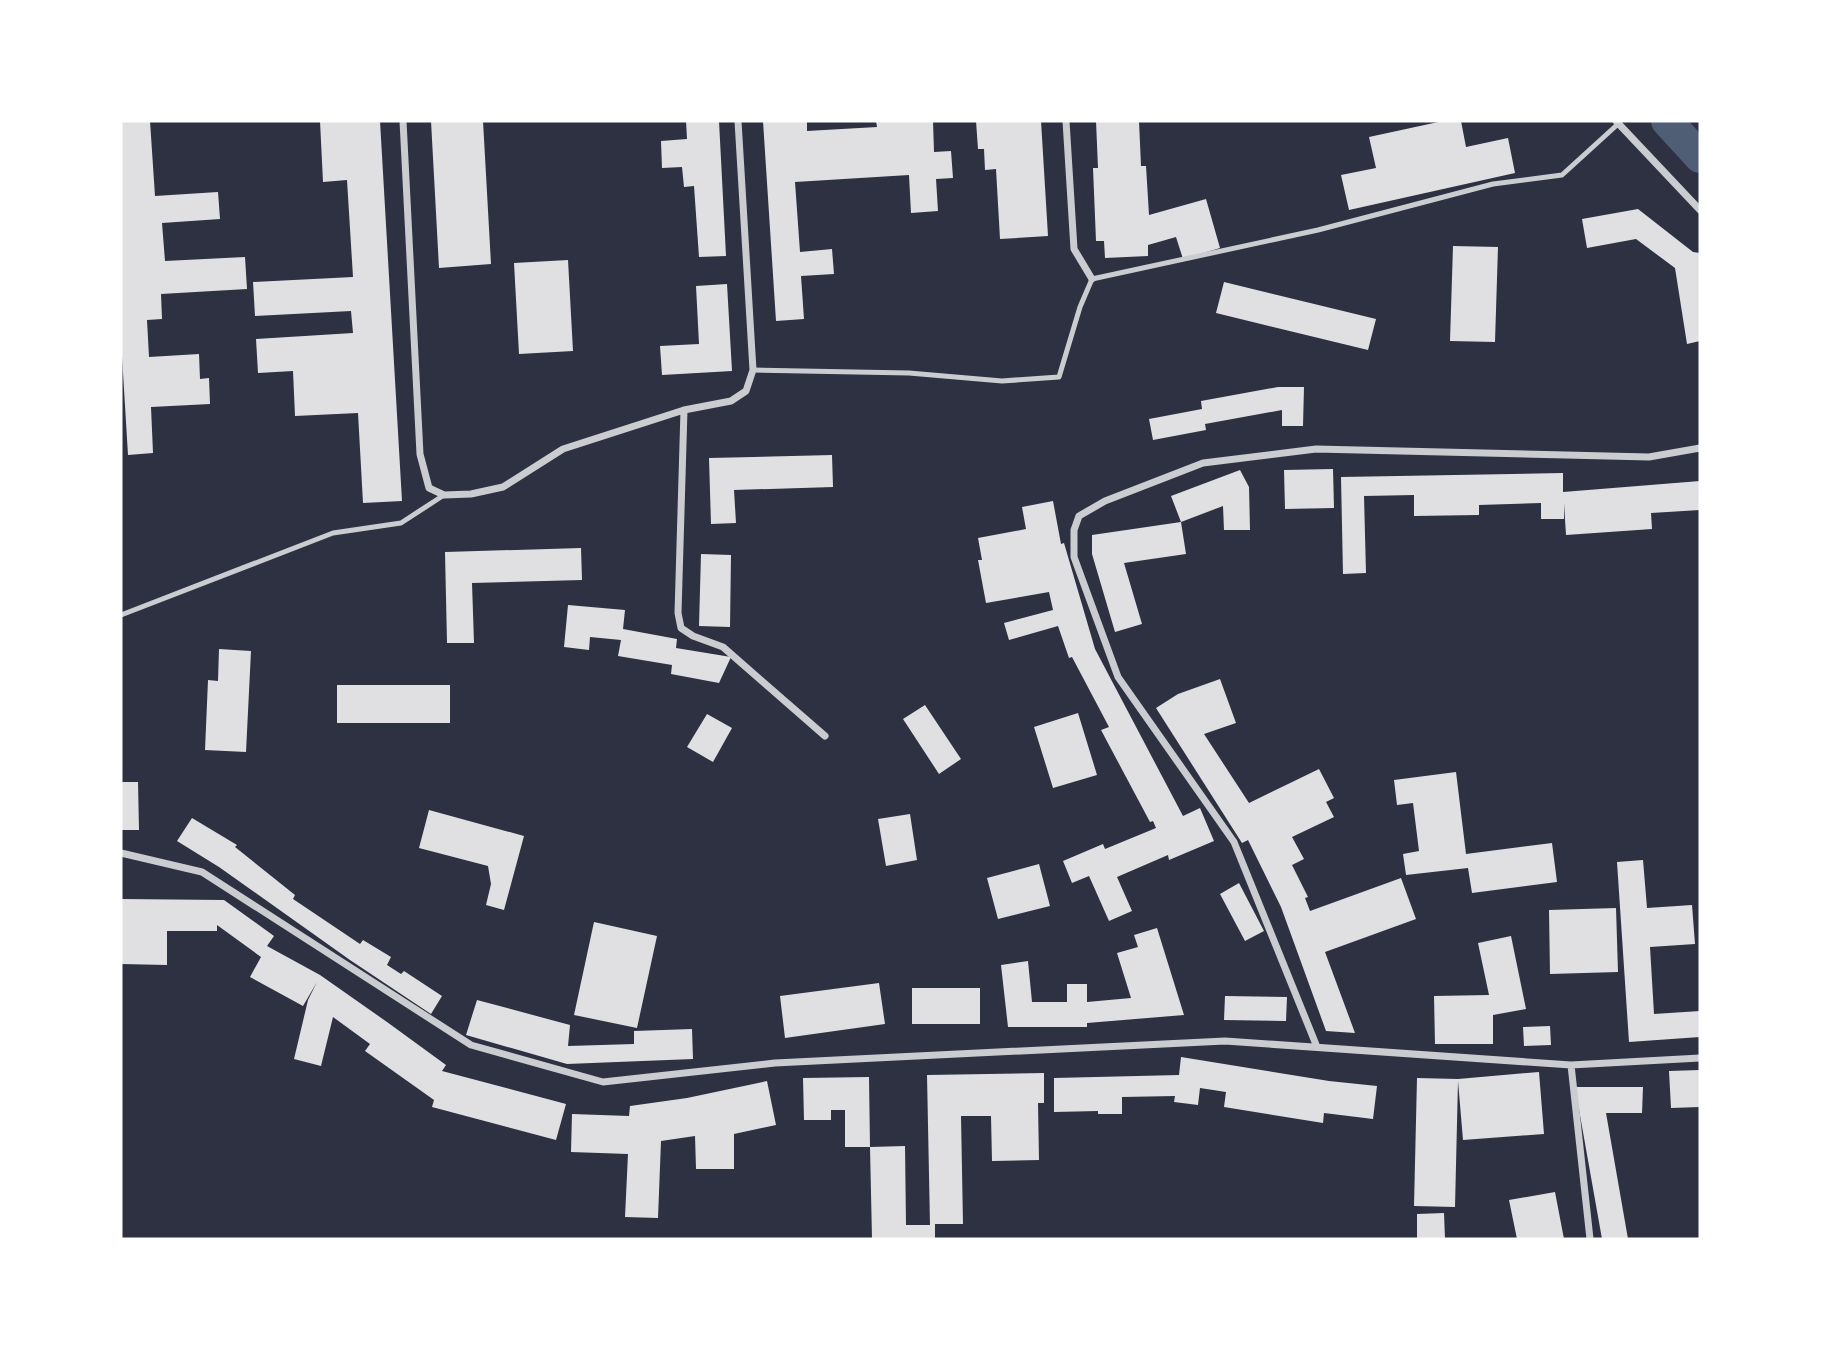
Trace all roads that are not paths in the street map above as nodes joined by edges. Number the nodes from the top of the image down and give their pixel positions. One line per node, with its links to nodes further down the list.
1 (403, 121): 10 (street)
2 (738, 121): 7 (street)
3 (1066, 121): 6 (street)
4 (1617, 122): 5 (street); 6 (lane)
5 (1700, 210)
6 (1092, 279): 7 (lane)
7 (753, 370): 8 (street)
8 (684, 410): 10 (street); 12 (street)
9 (1700, 448): 14 (street)
10 (444, 495): 11 (lane)
11 (121, 615)
12 (825, 736)
13 (121, 853): 14 (street)
14 (1317, 1047): 16 (street)
15 (1700, 1058): 16 (street)
16 (1570, 1065): 17 (street)
17 (1590, 1239)

